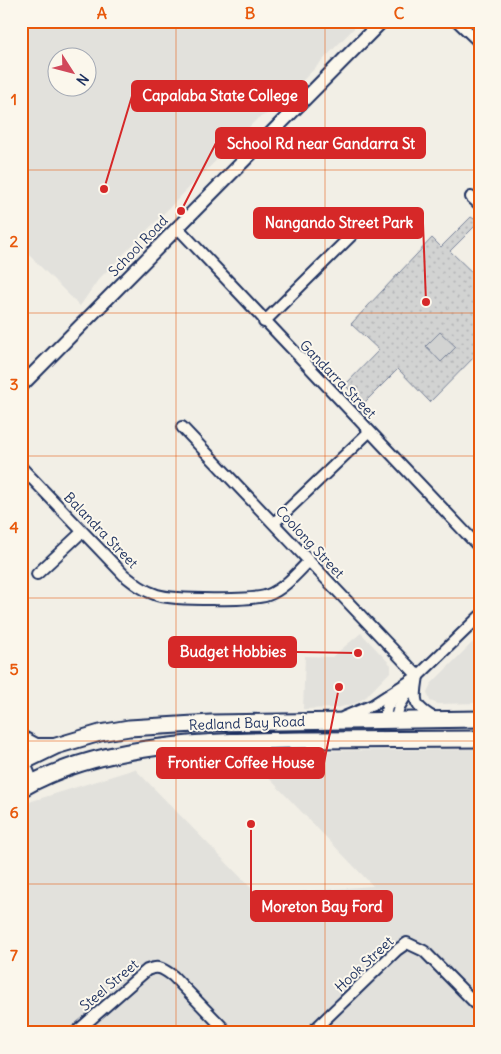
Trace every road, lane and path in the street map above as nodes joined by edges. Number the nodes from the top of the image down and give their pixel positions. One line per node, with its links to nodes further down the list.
1 (382, 21): 7 (street, School Road)
2 (457, 21): 3 (street)
3 (480, 43)
4 (471, 197): 5 (street)
5 (480, 205)
6 (363, 224): 8 (street)
7 (177, 227): 8 (street, Gandarra Street); 9 (street, School Road)
8 (264, 322): 11 (street, Gandarra Street)
9 (21, 386)
10 (182, 427): 13 (street, Coolong Street)
11 (369, 432): 13 (street); 15 (street, Gandarra Street)
12 (21, 467): 14 (street, Balandra Street)
13 (274, 523): 16 (street, Coolong Street)
14 (82, 532): 16 (street, Balandra Street); 17 (street)
15 (480, 548)
16 (309, 561): 19 (street, Coolong Street)
17 (37, 574)
18 (480, 616): 19 (street)
19 (418, 676): 20 (street); 22 (street); 24 (street)
20 (403, 687): 23 (street); 24 (street)
21 (480, 719): 22 (main road, Redland Bay Road)
22 (438, 720): 24 (main road, Redland Bay Road)
23 (326, 721): 24 (main road, Redland Bay Road); 28 (main road, Redland Bay Road)
24 (390, 721): 27 (main road)
25 (21, 738): 28 (main road)
26 (480, 738): 27 (main road, Redland Bay Road)
27 (389, 740): 29 (main road, Redland Bay Road)
28 (56, 746): 29 (main road, Redland Bay Road)
29 (23, 772)
30 (480, 1008): 33 (street, Hook Street)
31 (74, 1033): 32 (street, Steel Street)
32 (228, 1033)
33 (311, 1033)

